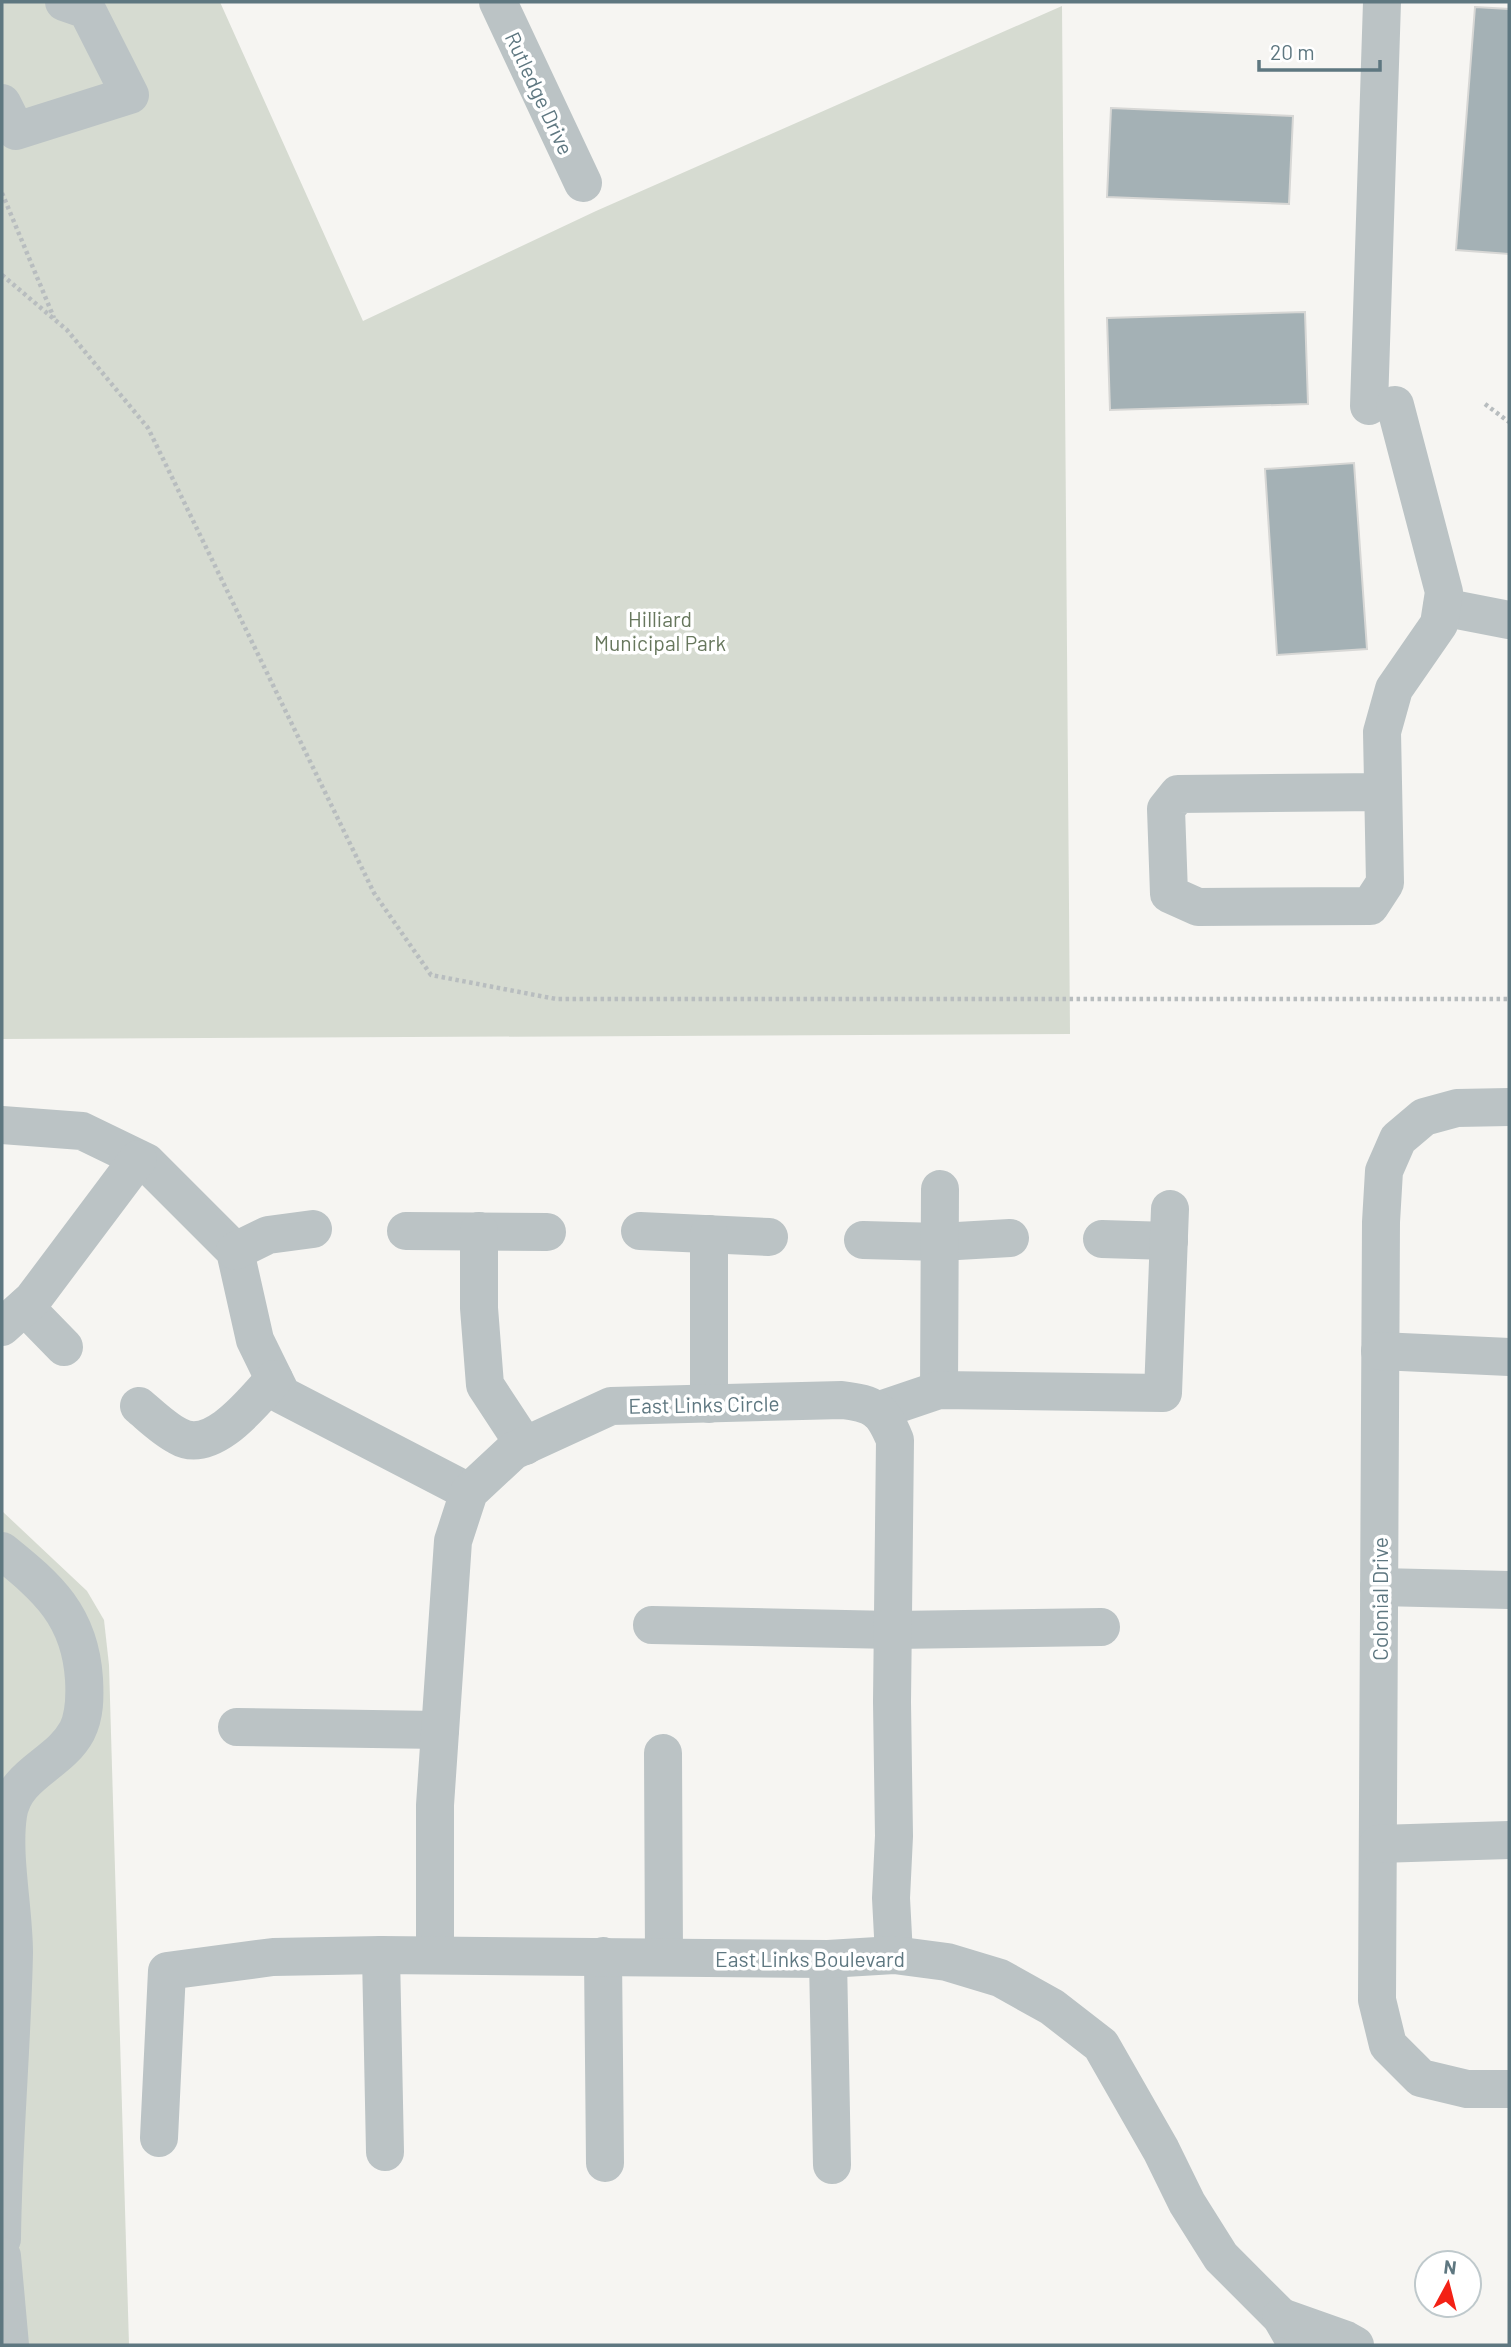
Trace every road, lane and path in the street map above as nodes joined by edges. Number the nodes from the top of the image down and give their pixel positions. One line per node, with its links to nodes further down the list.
1 (64, 2): 4 (street)
2 (498, 2): 5 (street, Rutledge Drive)
3 (1382, 2): 11 (street)
4 (2, 103)
5 (583, 183)
6 (2, 193): 8 (path)
7 (2, 275): 8 (path)
8 (54, 319): 14 (path)
9 (1485, 404): 10 (path)
10 (1509, 422)
11 (1442, 607): 12 (street); 13 (street)
12 (1509, 620)
13 (1383, 792): 13 (street)
14 (1509, 999)
15 (1509, 1107): 33 (street, Colonial Drive)
16 (2, 1125): 17 (street)
17 (138, 1159): 30 (street); 31 (street)
18 (940, 1189): 29 (street)
19 (313, 1229): 30 (street)
20 (406, 1231): 21 (street)
21 (479, 1231): 23 (street); 40 (street)
22 (640, 1231): 24 (street)
23 (547, 1232)
24 (709, 1234): 25 (street); 37 (street)
25 (769, 1237)
26 (1010, 1238): 29 (street)
27 (863, 1240): 29 (street)
28 (1102, 1240): 36 (street)
29 (940, 1242): 36 (street)
30 (235, 1251): 35 (street)
31 (13, 1317): 32 (street)
32 (64, 1346)
33 (1380, 1351): 34 (street); 43 (street, Colonial Drive)
34 (1509, 1357)
35 (274, 1379): 38 (street); 41 (street)
36 (939, 1390): 39 (street)
37 (709, 1404): 39 (street, East Links Circle); 40 (street, East Links Circle)
38 (139, 1406)
39 (877, 1411): 47 (street)
40 (525, 1446): 41 (street, East Links Circle)
41 (470, 1492): 49 (street, East Links Circle)
42 (2, 1551): 64 (street)
43 (1379, 1587): 44 (street); 52 (street, Colonial Drive)
44 (1509, 1590)
45 (652, 1625): 47 (street)
46 (1101, 1627): 47 (street)
47 (893, 1630): 55 (street)
48 (237, 1727): 49 (street)
49 (440, 1730): 54 (street, East Links Circle)
50 (663, 1753): 57 (street)
51 (1509, 1840): 52 (street)
52 (1378, 1844): 59 (street, Colonial Drive)
53 (381, 1955): 54 (street, East Links Boulevard); 60 (street, East Links Boulevard); 61 (street)
54 (435, 1955): 56 (street, East Links Boulevard)
55 (894, 1955): 58 (street, East Links Boulevard); 66 (street, East Links Boulevard)
56 (603, 1956): 57 (street, East Links Boulevard); 62 (street)
57 (664, 1957): 58 (street, East Links Boulevard)
58 (828, 1959): 63 (street)
59 (1509, 2089)
60 (159, 2138)
61 (385, 2152)
62 (605, 2163)
63 (832, 2165)
64 (2, 2239)
65 (2, 2256): 67 (street)
66 (1289, 2331): 68 (street, East Links Boulevard)
67 (10, 2345)
68 (1355, 2345)

